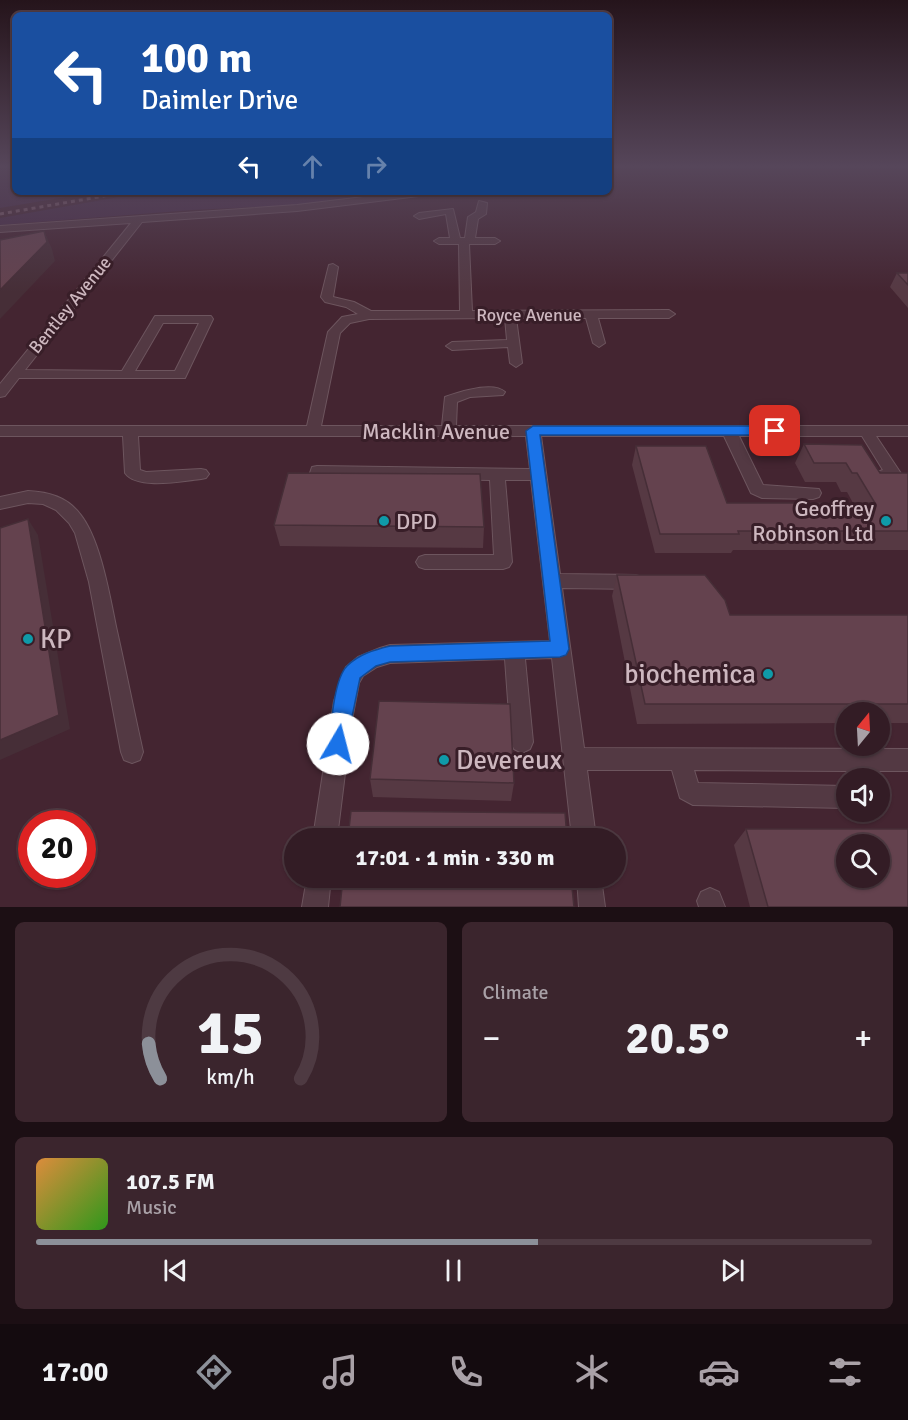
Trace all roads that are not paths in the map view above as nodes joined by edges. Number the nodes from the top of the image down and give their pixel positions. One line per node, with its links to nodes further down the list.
1 (302, 207): 4 (street)
2 (482, 207): 7 (street)
3 (418, 216): 7 (street)
4 (140, 218): 5 (street); 19 (street, Bentley Avenue)
5 (0, 229)
6 (439, 241): 7 (street)
7 (463, 241): 8 (street); 12 (street, Royce Avenue)
8 (495, 241)
9 (333, 267): 11 (street)
10 (669, 314): 14 (street, Royce Avenue)
11 (369, 315): 12 (street, Royce Avenue); 25 (street, Royce Avenue)
12 (466, 315): 13 (street, Royce Avenue)
13 (510, 315): 14 (street, Royce Avenue); 15 (street)
14 (591, 315): 16 (street, Royce Avenue)
15 (513, 343): 17 (street); 18 (street)
16 (599, 343)
17 (452, 346)
18 (516, 363)
19 (15, 374): 20 (street); 22 (street, Bentley Avenue)
20 (128, 374): 20 (street)
21 (498, 392): 26 (street)
22 (0, 393)
23 (0, 431): 24 (street, Macklin Avenue)
24 (130, 431): 25 (street, Macklin Avenue); 31 (street)
25 (314, 431): 26 (street, Macklin Avenue)
26 (450, 431): 27 (street, Macklin Avenue)
27 (533, 431): 28 (street, Macklin Avenue); 33 (street)
28 (729, 431): 29 (street, Macklin Avenue); 36 (street)
29 (867, 431): 30 (street, Macklin Avenue); 34 (street)
30 (908, 431)
31 (201, 474)
32 (497, 474): 33 (street); 35 (street); 38 (street)
33 (538, 475): 39 (street)
34 (882, 476)
35 (313, 488)
36 (813, 493)
37 (0, 503): 44 (street)
38 (425, 562)
39 (552, 581): 40 (street); 41 (street)
40 (657, 582)
41 (560, 649): 42 (street); 45 (street)
42 (514, 651): 43 (street); 51 (street)
43 (522, 742)
44 (132, 752)
45 (574, 759): 46 (street); 52 (street)
46 (681, 760): 49 (street); 50 (street)
47 (908, 760): 48 (street)
48 (868, 768)
49 (836, 769)
50 (836, 797)
51 (326, 828)
52 (583, 828)
53 (318, 888): 55 (street)
54 (590, 888): 56 (street)
55 (315, 907)
56 (592, 907)

